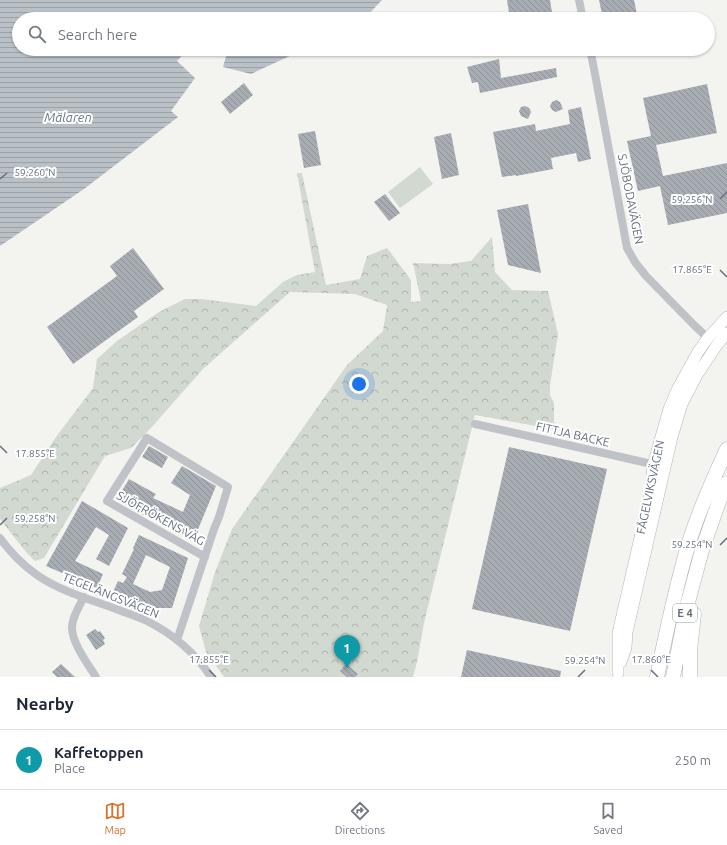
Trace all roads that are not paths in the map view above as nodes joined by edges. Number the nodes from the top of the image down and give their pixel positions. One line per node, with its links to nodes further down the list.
1 (579, 0): 2 (street)
2 (582, 12)
3 (591, 56): 6 (street, SJÖBODAVÄGEN)
4 (727, 317): 6 (main road, FÅGELVIKSVÄGEN)
5 (727, 334): 6 (main road, FÅGELVIKSVÄGEN)
6 (713, 342): 9 (main road, FÅGELVIKSVÄGEN); 10 (main road, FÅGELVIKSVÄGEN)
7 (476, 424): 9 (street, FITTJA BACKE)
8 (727, 449): 20 (highway, E 4)
9 (653, 465): 10 (street, FITTJA BACKE); 17 (main road, FÅGELVIKSVÄGEN)
10 (665, 467): 17 (main road, FÅGELVIKSVÄGEN)
11 (727, 483): 13 (highway, E 4)
12 (0, 538): 15 (street, TEGELÄNGSVÄGEN)
13 (702, 550): 21 (highway, E 4); 22 (highway)
14 (205, 557): 14 (street, SJÖFRÖKENS VÄG); 16 (street)
15 (84, 597): 16 (street, TEGELÄNGSVÄGEN); 18 (street)
16 (177, 640): 19 (street, TEGELÄNGSVÄGEN)
17 (617, 675)
18 (96, 677)
19 (211, 677)
20 (658, 677)
21 (673, 677)
22 (690, 677)

